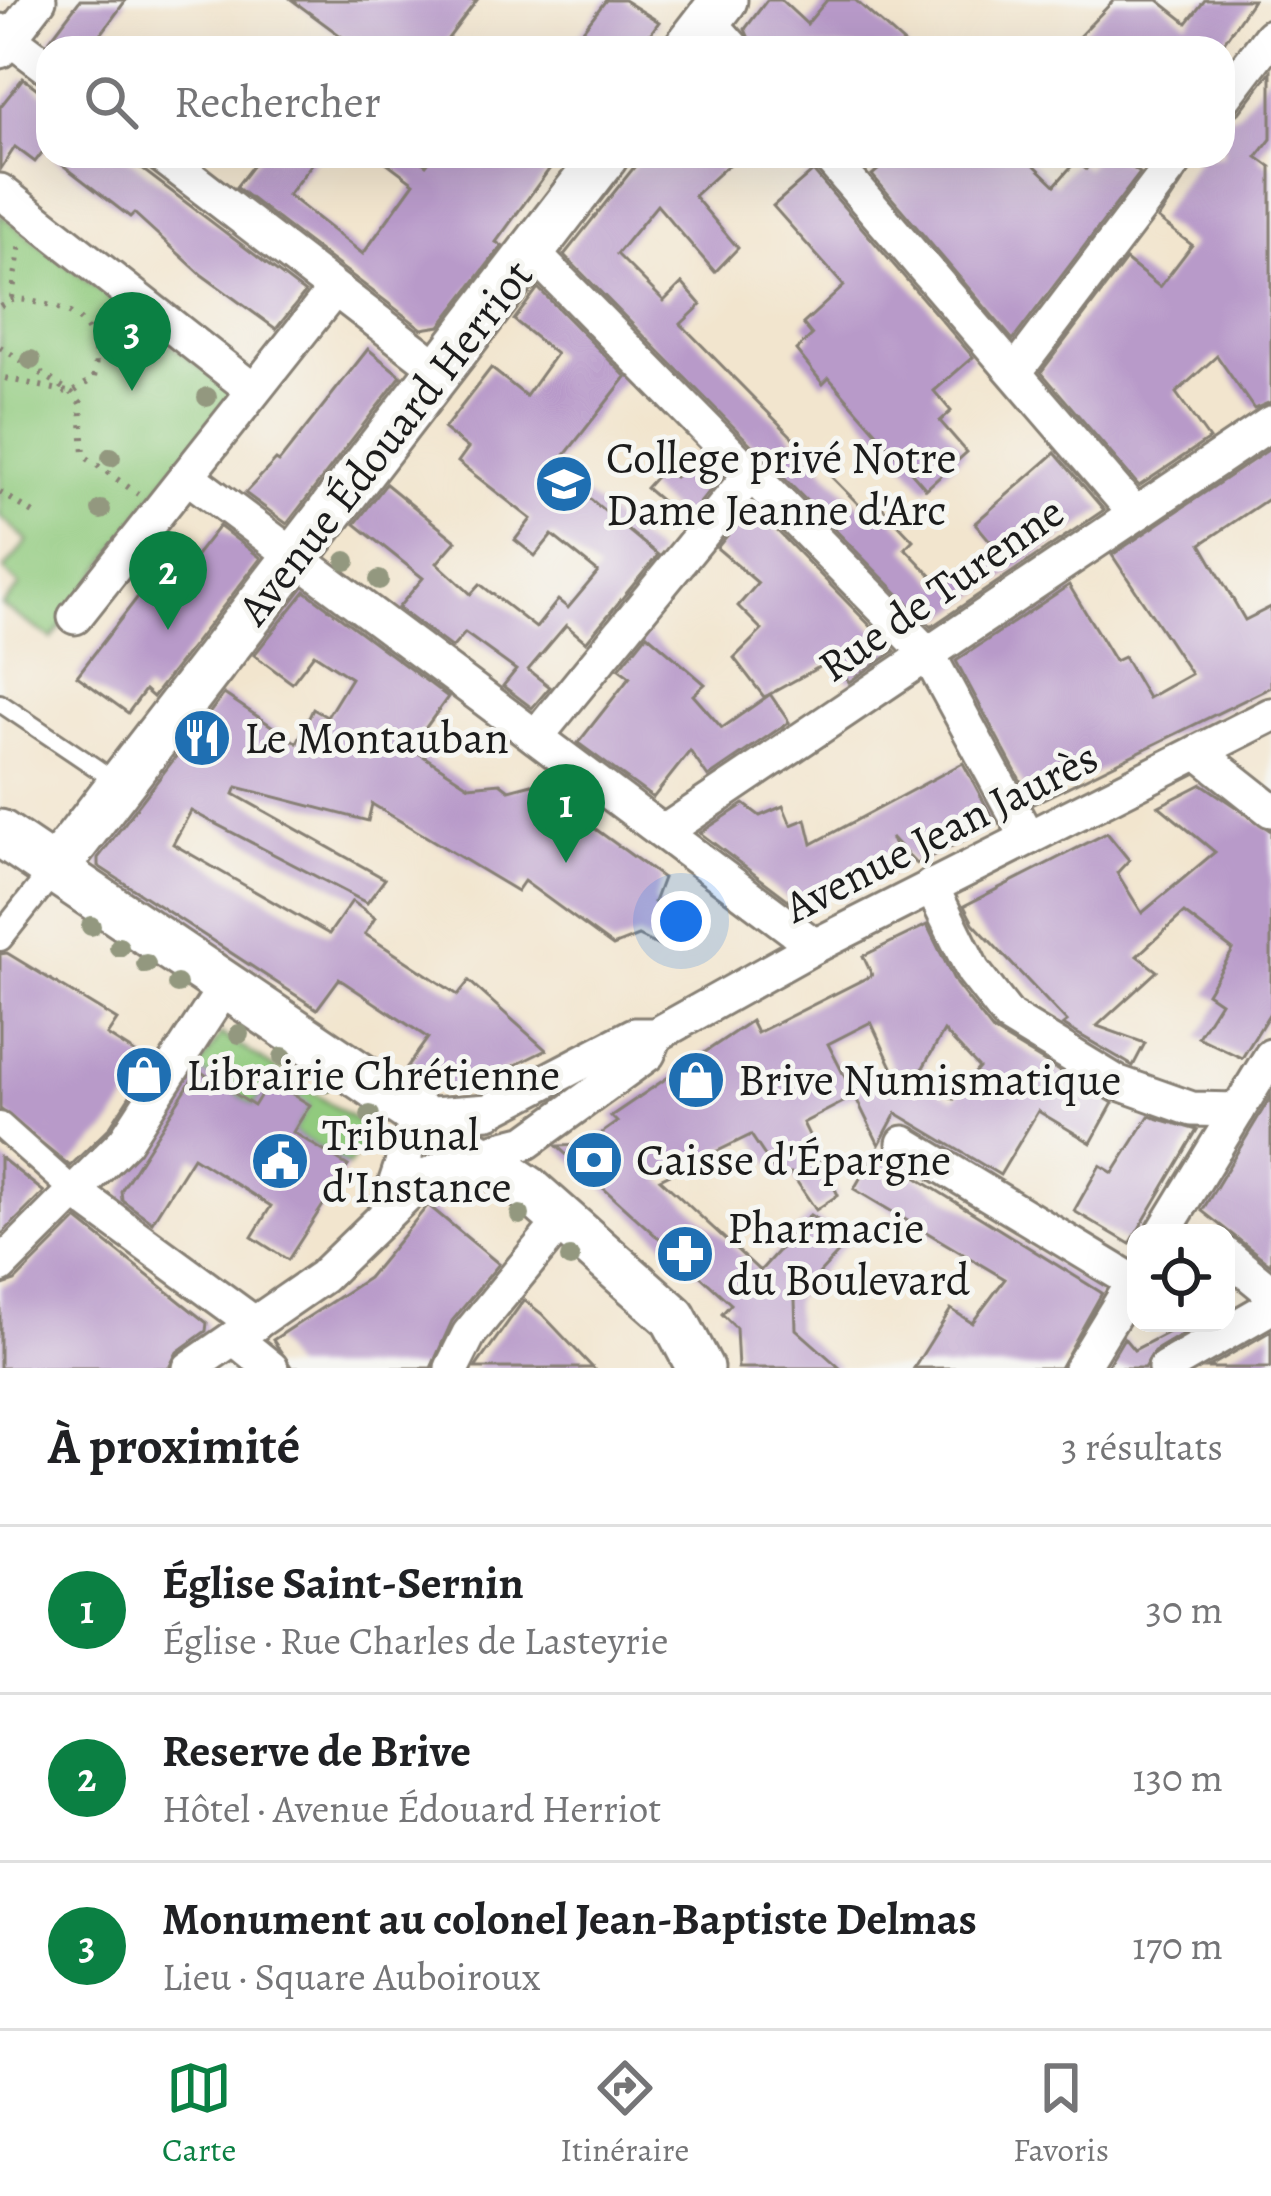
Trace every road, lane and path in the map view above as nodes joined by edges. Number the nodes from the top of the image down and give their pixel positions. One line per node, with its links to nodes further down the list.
1 (39, 0): 3 (street)
2 (1271, 36): 5 (street)
3 (4, 40): 4 (street)
4 (36, 60)
5 (1235, 83)
6 (177, 168): 12 (street)
7 (596, 168): 11 (main road, Avenue Édouard Herriot)
8 (838, 168): 16 (street)
9 (1171, 168): 16 (street)
10 (14, 201): 13 (path); 19 (street)
11 (532, 252): 17 (main road, Avenue Édouard Herriot); 22 (street)
12 (334, 290): 17 (street); 19 (street)
13 (12, 298): 14 (path); 20 (path)
14 (0, 306)
15 (0, 347): 20 (path)
16 (1016, 371): 26 (street)
17 (443, 372): 28 (main road, Avenue Édouard Herriot)
18 (0, 377): 20 (path)
19 (254, 391): 23 (street)
20 (72, 393): 25 (path)
21 (1271, 423): 26 (street, Rue de Turenne)
22 (750, 475): 30 (street); 33 (street)
23 (187, 476): 25 (street); 28 (street)
24 (0, 492): 27 (path)
25 (161, 509): 29 (street)
26 (1133, 511): 30 (street, Rue de Turenne)
27 (34, 514)
28 (295, 558): 33 (street); 35 (main road, Avenue Édouard Herriot)
29 (75, 617)
30 (928, 654): 37 (street, Rue de Turenne); 39 (street)
31 (0, 703): 35 (lane)
32 (1271, 715): 34 (street, Avenue Jean Jaurès)
33 (536, 737): 37 (street)
34 (1198, 752): 36 (street); 39 (street, Avenue Jean Jaurès)
35 (117, 782): 38 (main road, Avenue Édouard Herriot); 40 (main road, Avenue Édouard Herriot)
36 (1271, 810)
37 (664, 832): 43 (street)
38 (7, 837): 40 (main road)
39 (1028, 838): 41 (street, Avenue Jean Jaurès)
40 (54, 871): 42 (street); 44 (main road)
41 (931, 886): 43 (street, Avenue Jean Jaurès); 47 (street)
42 (0, 938)
43 (814, 946): 45 (street, Avenue Jean Jaurès)
44 (224, 987): 49 (main road); 51 (street)
45 (656, 1035): 49 (street, Avenue Jean Jaurès); 49 (street, Avenue Jean Jaurès)
46 (1271, 1056): 47 (street)
47 (1238, 1110): 54 (street)
48 (0, 1125): 51 (street)
49 (446, 1135): 52 (street); 52 (street); 53 (main road)
50 (904, 1143): 57 (street)
51 (75, 1192): 56 (street); 61 (street)
52 (387, 1209): 61 (street)
53 (564, 1217): 64 (street); 65 (main road)
54 (1181, 1224)
55 (1235, 1262): 58 (street)
56 (0, 1266)
57 (1127, 1275)
58 (1271, 1292)
59 (1127, 1293): 66 (street)
60 (1271, 1307): 67 (street)
61 (244, 1331): 62 (street); 63 (street)
62 (190, 1368)
63 (272, 1368)
64 (452, 1368)
65 (700, 1368)
66 (1081, 1368)
67 (1165, 1368)

